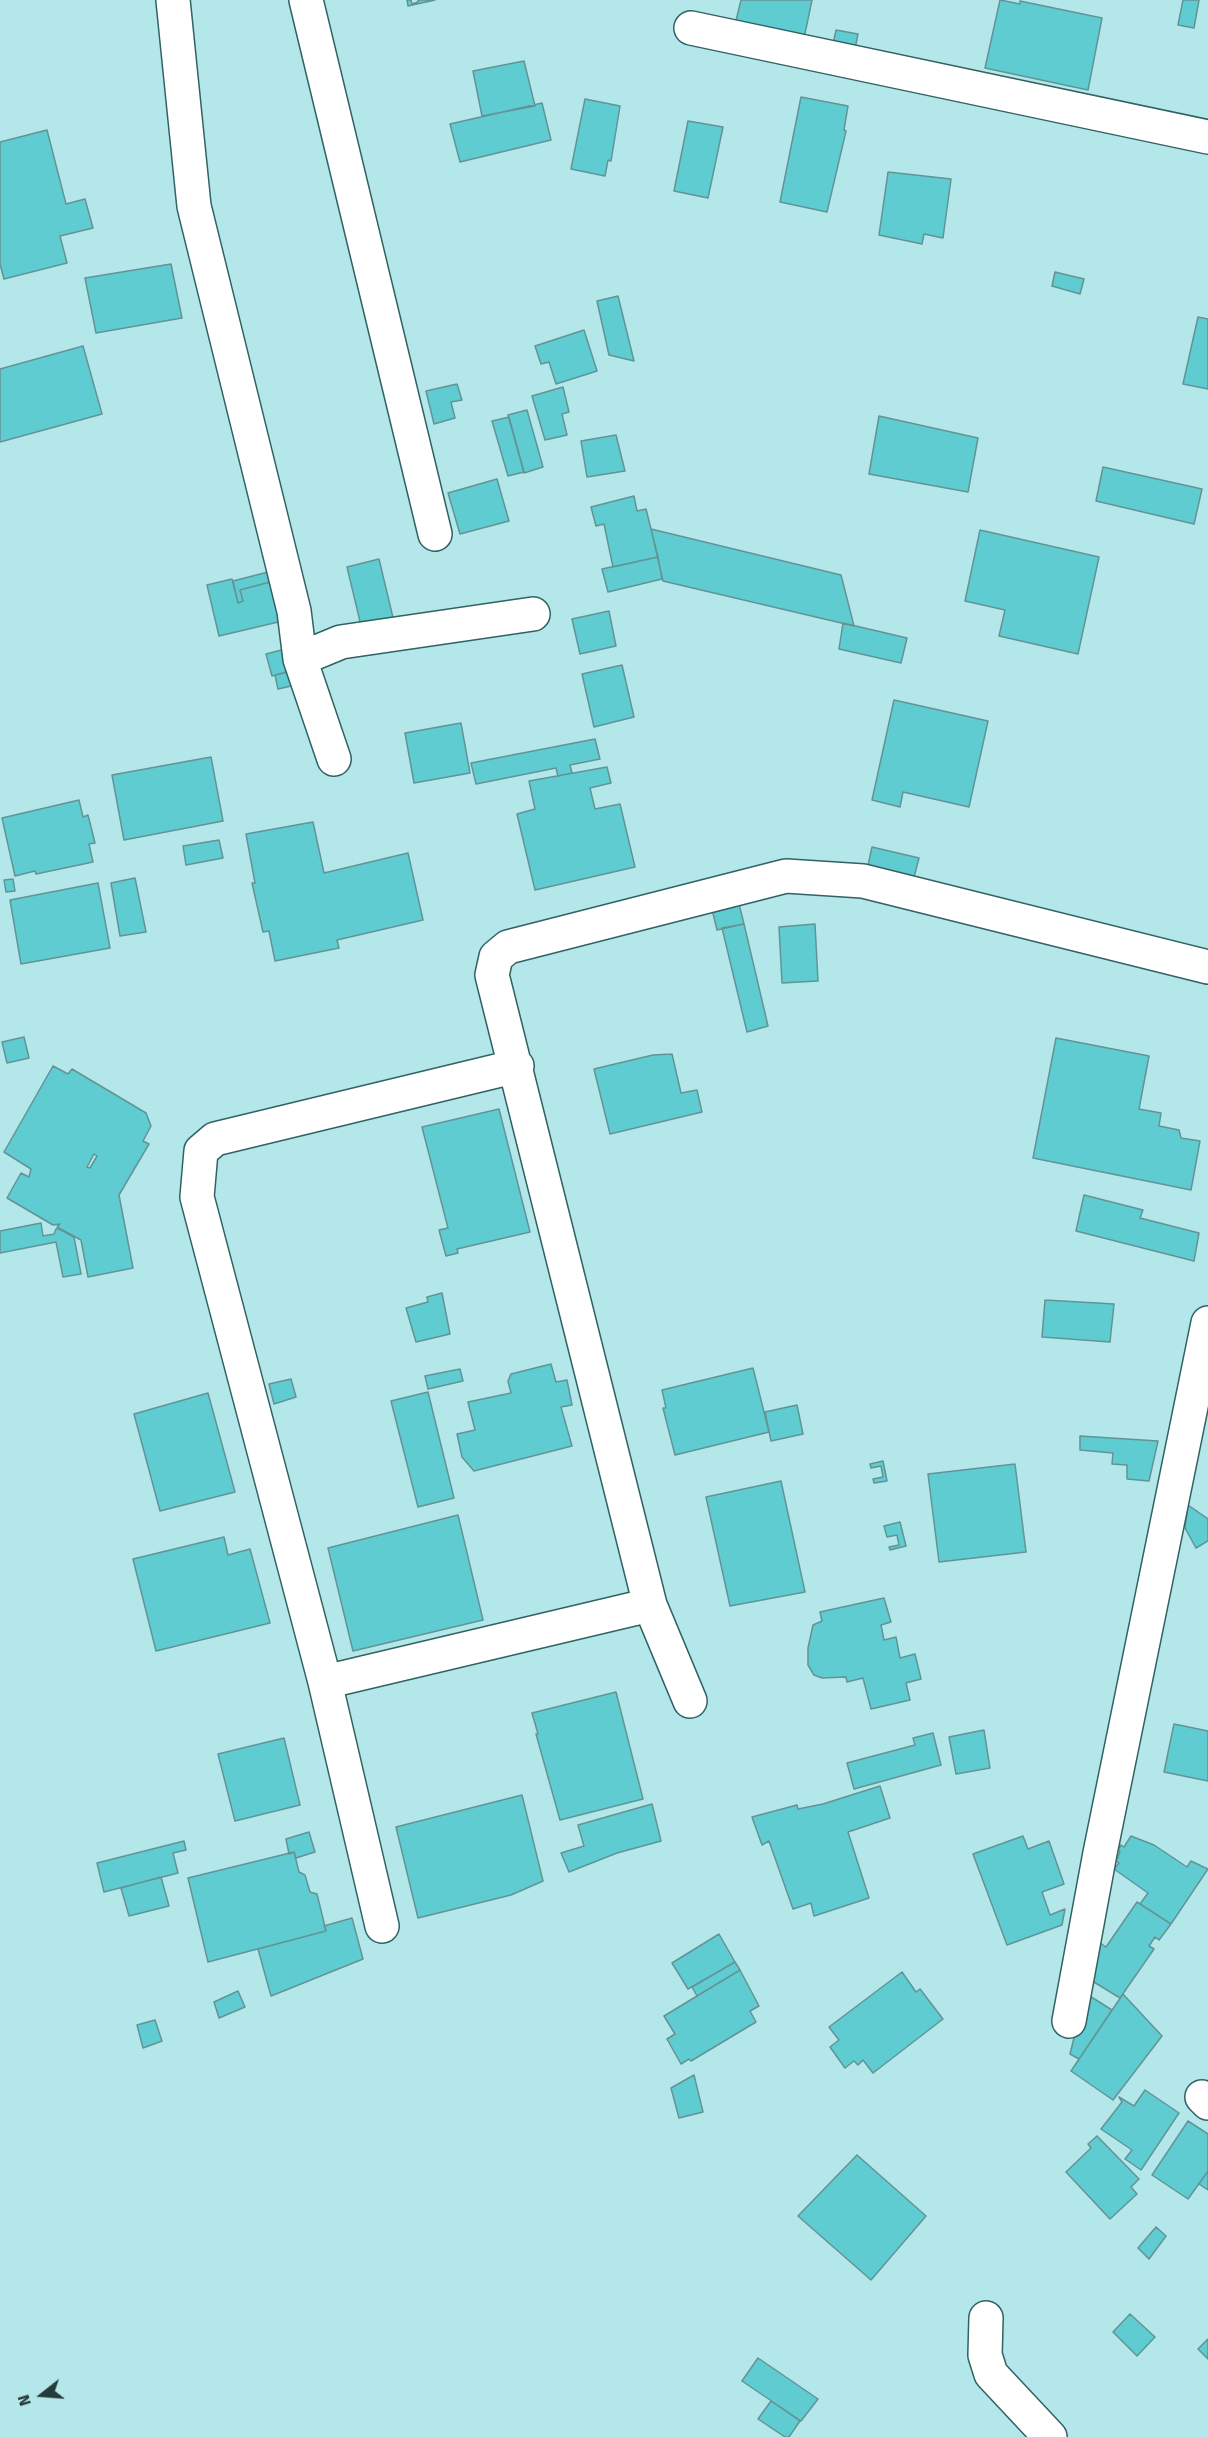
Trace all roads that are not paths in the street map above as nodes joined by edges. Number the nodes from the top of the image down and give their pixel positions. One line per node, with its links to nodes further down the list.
1 (173, 0): 7 (street)
2 (306, 0): 5 (street)
3 (691, 28): 4 (street)
4 (1208, 137)
5 (435, 534)
6 (533, 614): 7 (street)
7 (300, 658): 8 (street)
8 (334, 759)
9 (1208, 967): 10 (street)
10 (517, 1066): 12 (street); 13 (street)
11 (1208, 1323): 16 (street)
12 (650, 1605): 13 (street); 14 (street)
13 (325, 1682): 15 (street)
14 (690, 1701)
15 (382, 1926)
16 (1069, 2021)
17 (986, 2318): 18 (street)
18 (1050, 2437)

